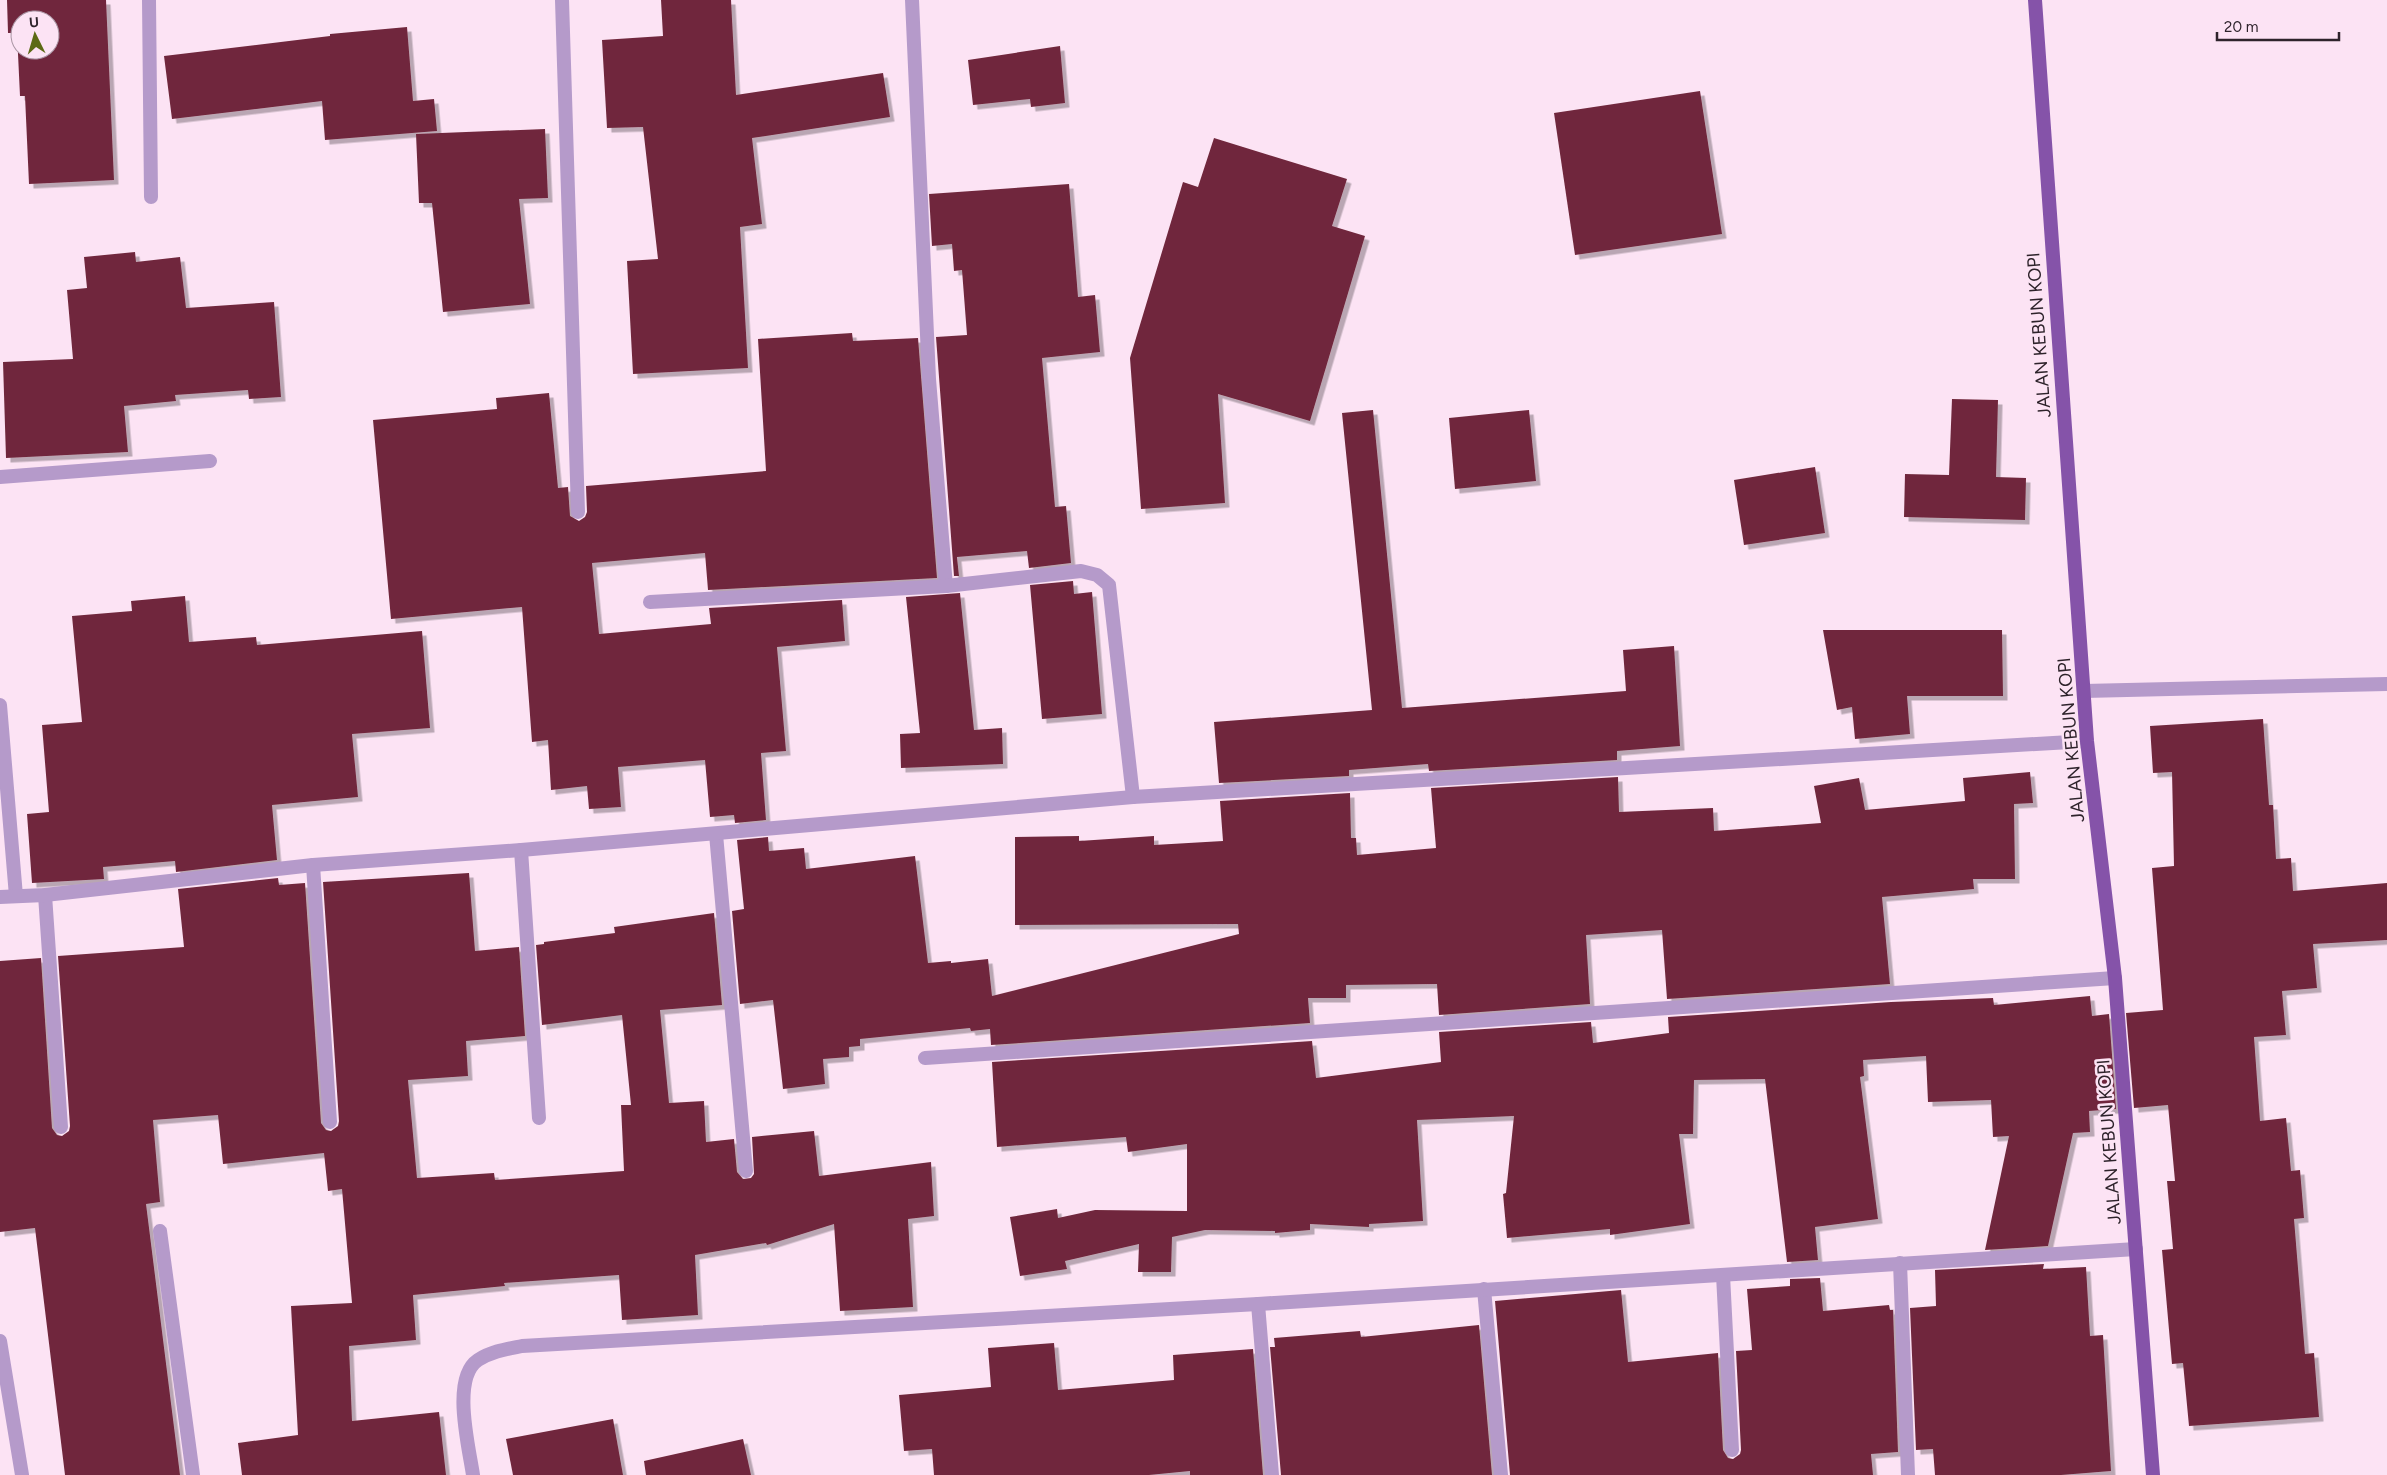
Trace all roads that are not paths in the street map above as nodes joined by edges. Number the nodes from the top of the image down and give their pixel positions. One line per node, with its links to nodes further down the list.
1 (149, 0): 5 (street)
2 (562, 0): 8 (street)
3 (912, 0): 9 (street)
4 (2035, 0): 12 (main road, JALAN KEBUN KOPI)
5 (151, 197)
6 (210, 461): 7 (street)
7 (0, 477)
8 (578, 512)
9 (946, 586): 10 (street); 15 (street)
10 (650, 602)
11 (2387, 684): 12 (street)
12 (2084, 691): 14 (main road, JALAN KEBUN KOPI)
13 (0, 704): 20 (street)
14 (2087, 741): 15 (street); 22 (main road, JALAN KEBUN KOPI)
15 (1133, 797): 16 (street)
16 (716, 834): 17 (street); 27 (street)
17 (521, 850): 18 (street); 24 (street)
18 (313, 865): 19 (street); 25 (street)
19 (45, 895): 20 (street); 26 (street)
20 (16, 896): 21 (street)
21 (0, 897)
22 (2115, 978): 23 (street); 29 (main road, JALAN KEBUN KOPI)
23 (925, 1058)
24 (539, 1118)
25 (330, 1122)
26 (61, 1127)
27 (746, 1171)
28 (160, 1231): 37 (street)
29 (2136, 1248): 30 (street); 42 (main road, JALAN KEBUN KOPI)
30 (1900, 1263): 31 (street); 41 (street)
31 (1722, 1275): 32 (street); 35 (street)
32 (1484, 1289): 33 (street); 40 (street)
33 (1258, 1304): 38 (street); 39 (street)
34 (0, 1341): 36 (street)
35 (1732, 1450)
36 (22, 1475)
37 (193, 1475)
38 (472, 1475)
39 (1272, 1475)
40 (1501, 1475)
41 (1908, 1475)
42 (2153, 1475)

